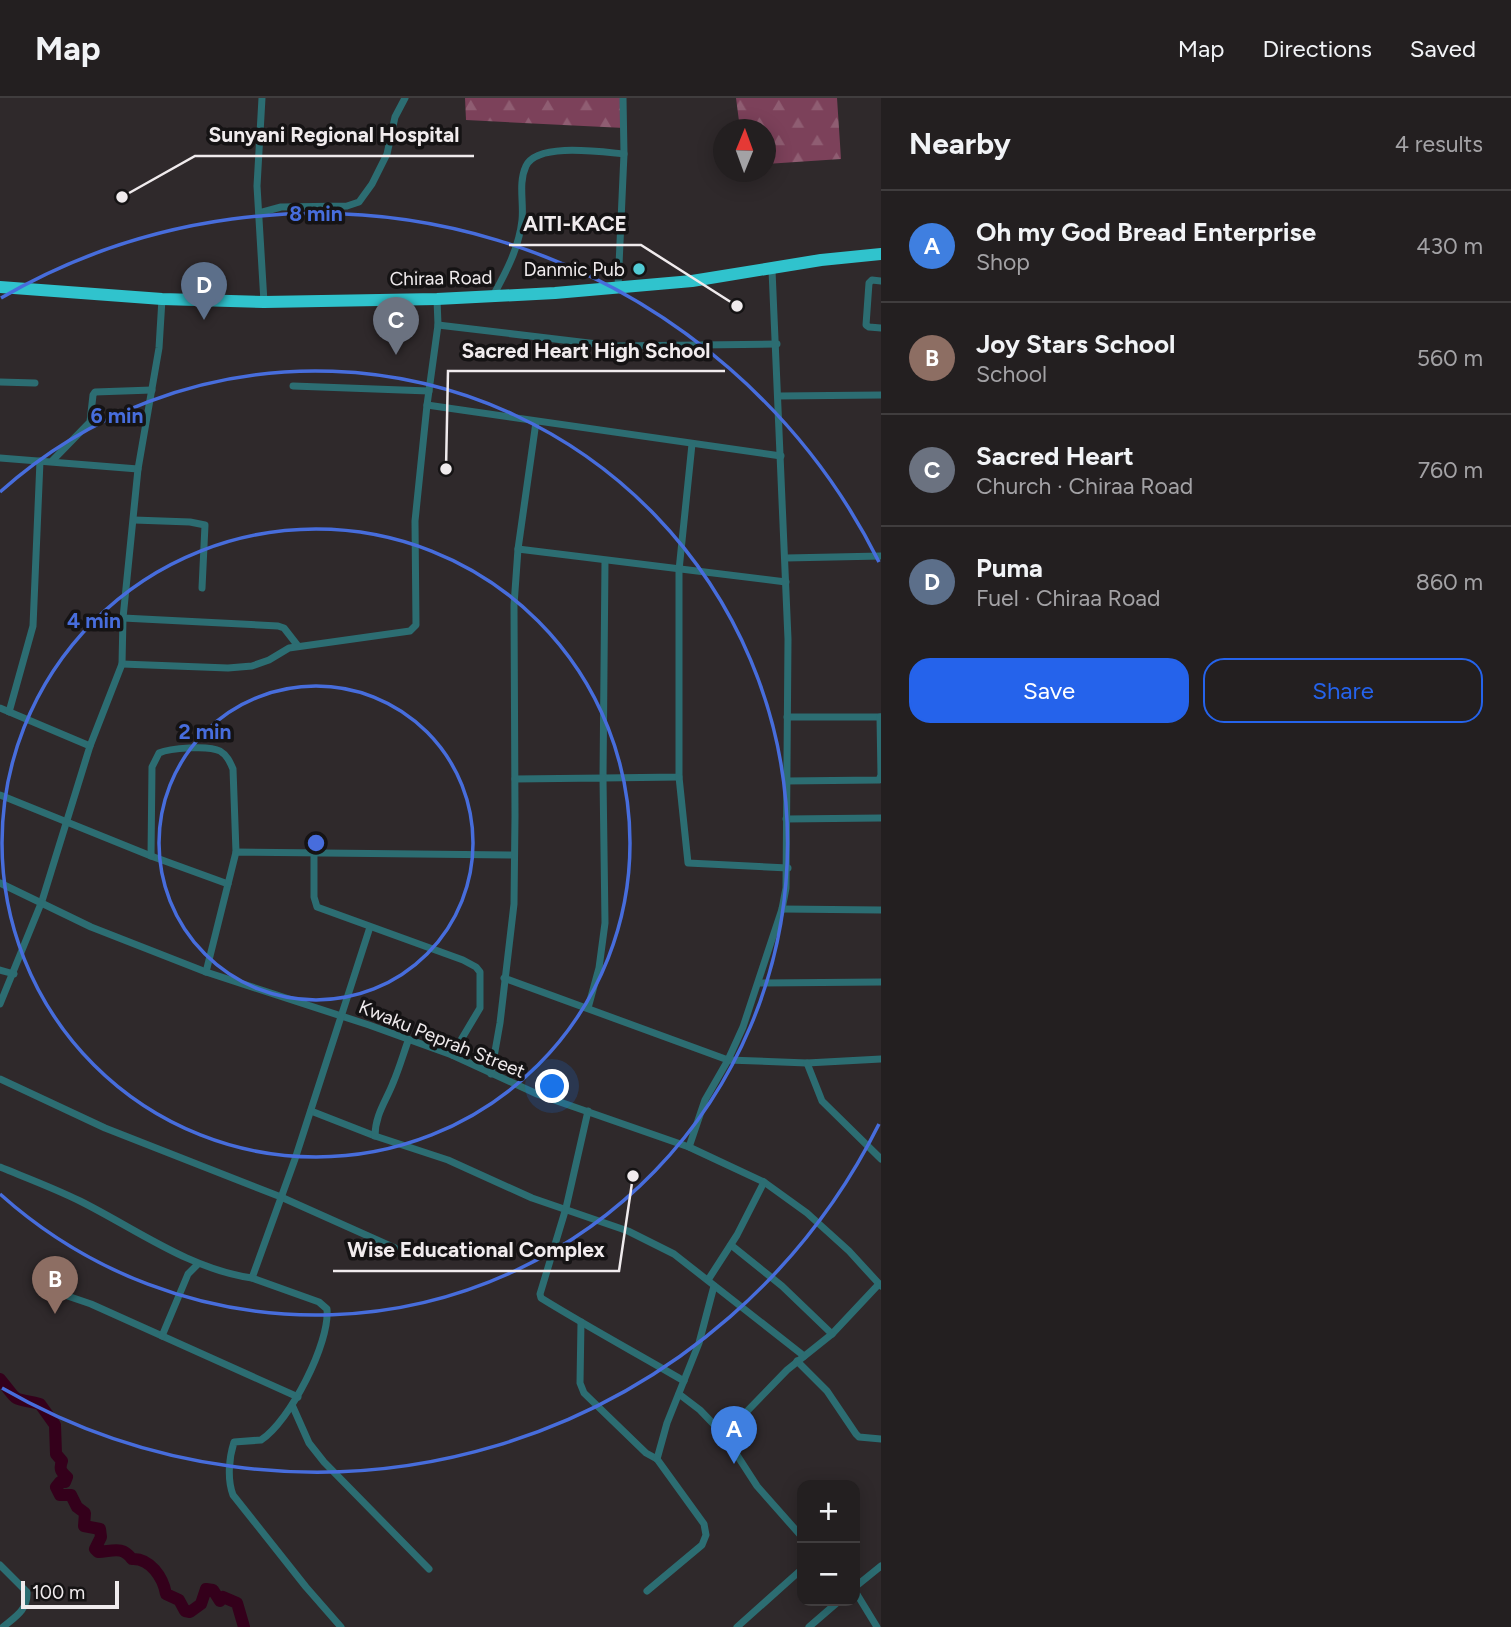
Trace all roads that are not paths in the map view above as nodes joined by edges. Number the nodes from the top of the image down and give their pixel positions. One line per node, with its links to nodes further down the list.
1 (262, 98): 5 (street)
2 (405, 98): 5 (street)
3 (624, 98): 4 (street)
4 (624, 155): 9 (street); 11 (street)
5 (259, 213): 14 (street)
6 (881, 254): 7 (highway, Chiraa Road)
7 (772, 270): 9 (highway, Chiraa Road); 17 (street)
8 (881, 281): 16 (street)
9 (618, 286): 11 (highway, Chiraa Road)
10 (0, 287): 12 (highway, Chiraa Road)
11 (493, 297): 13 (highway, Chiraa Road)
12 (162, 299): 14 (highway, Chiraa Road); 21 (street)
13 (437, 299): 14 (highway, Chiraa Road); 15 (street)
14 (264, 302)
15 (438, 325): 17 (street); 22 (street)
16 (881, 328)
17 (777, 344): 24 (street)
18 (0, 382): 19 (street)
19 (35, 383)
20 (293, 386): 22 (street)
21 (152, 390): 31 (street); 32 (street)
22 (429, 391): 25 (street)
23 (881, 394): 24 (street)
24 (779, 396): 28 (street)
25 (427, 405): 26 (street); 42 (street)
26 (536, 422): 27 (street); 34 (street)
27 (692, 444): 28 (street); 38 (street)
28 (781, 456): 36 (street)
29 (0, 458): 30 (street)
30 (40, 461): 31 (street); 45 (street)
31 (52, 461): 32 (street)
32 (138, 468): 33 (street)
33 (134, 520): 40 (street); 41 (street)
34 (518, 549): 37 (street); 51 (street)
35 (881, 556): 36 (street)
36 (786, 558): 39 (street)
37 (605, 561): 38 (street); 49 (street)
38 (679, 570): 39 (street); 50 (street)
39 (786, 582): 46 (street)
40 (202, 588)
41 (123, 618): 42 (street); 43 (street)
42 (298, 646): 43 (street)
43 (122, 664): 48 (street)
44 (0, 708): 45 (street)
45 (9, 712): 48 (street)
46 (787, 716): 47 (street); 52 (street)
47 (881, 717): 52 (street)
48 (90, 746): 56 (street)
49 (603, 778): 50 (street); 51 (street); 75 (street)
50 (679, 778): 61 (street)
51 (515, 779): 59 (street)
52 (786, 781): 55 (street)
53 (0, 795): 56 (street)
54 (881, 818): 55 (street)
55 (786, 820): 61 (street)
56 (66, 821): 60 (street); 64 (street)
57 (236, 852): 58 (street); 60 (street); 63 (street)
58 (314, 852): 59 (street); 67 (street)
59 (513, 855): 71 (street)
60 (150, 856): 63 (street)
61 (788, 868): 65 (street)
62 (0, 883): 64 (street, Kwaku Peprah Street)
63 (228, 884): 69 (street)
64 (42, 901): 69 (street, Kwaku Peprah Street); 70 (street)
65 (782, 909): 66 (street); 73 (street)
66 (881, 910)
67 (370, 927): 76 (street); 78 (street)
68 (0, 970): 70 (street)
69 (206, 972): 76 (street, Kwaku Peprah Street)
70 (14, 974): 74 (street)
71 (504, 978): 75 (street); 82 (street)
72 (881, 982): 73 (street)
73 (759, 983): 80 (street)
74 (0, 1004)
75 (588, 1008): 80 (street)
76 (340, 1015): 77 (street, Kwaku Peprah Street); 84 (street)
77 (408, 1041): 78 (street, Kwaku Peprah Street); 86 (street)
78 (452, 1055): 82 (street, Kwaku Peprah Street)
79 (881, 1059): 81 (street)
80 (728, 1060): 81 (street); 87 (street)
81 (807, 1063): 88 (street)
82 (491, 1074): 85 (street, Kwaku Peprah Street)
83 (0, 1079): 91 (street)
84 (311, 1111): 86 (street); 91 (street)
85 (588, 1111): 87 (street, Kwaku Peprah Street); 92 (street)
86 (375, 1136): 92 (street)
87 (689, 1147): 90 (street, Kwaku Peprah Street)
88 (881, 1160)
89 (0, 1167): 95 (street)
90 (764, 1182): 93 (street); 98 (street, Kwaku Peprah Street)
91 (281, 1197): 94 (street); 96 (street)
92 (566, 1209): 97 (street); 100 (street)
93 (731, 1244): 97 (street); 101 (street)
94 (395, 1248)
95 (198, 1264): 96 (street); 102 (street)
96 (252, 1278): 107 (street)
97 (711, 1283): 103 (street); 105 (street)
98 (880, 1285): 101 (street)
99 (47, 1289): 102 (street)
100 (580, 1322): 105 (street); 111 (street)
101 (832, 1334): 103 (street)
102 (162, 1336): 107 (street)
103 (804, 1356): 104 (street)
104 (797, 1362): 109 (street); 110 (street)
105 (684, 1381): 106 (street)
106 (679, 1394): 109 (street); 111 (street)
107 (298, 1397): 108 (street)
108 (293, 1407): 115 (street); 122 (street)
109 (724, 1435): 112 (street)
110 (881, 1439)
111 (657, 1460): 118 (street)
112 (797, 1530)
113 (0, 1565): 121 (street)
114 (881, 1566): 117 (street)
115 (429, 1569)
116 (797, 1573): 123 (street)
117 (860, 1585)
118 (647, 1591)
119 (860, 1598): 125 (street)
120 (833, 1606): 124 (street)
121 (3, 1627)
122 (341, 1627)
123 (737, 1627)
124 (809, 1627)
125 (877, 1627)

